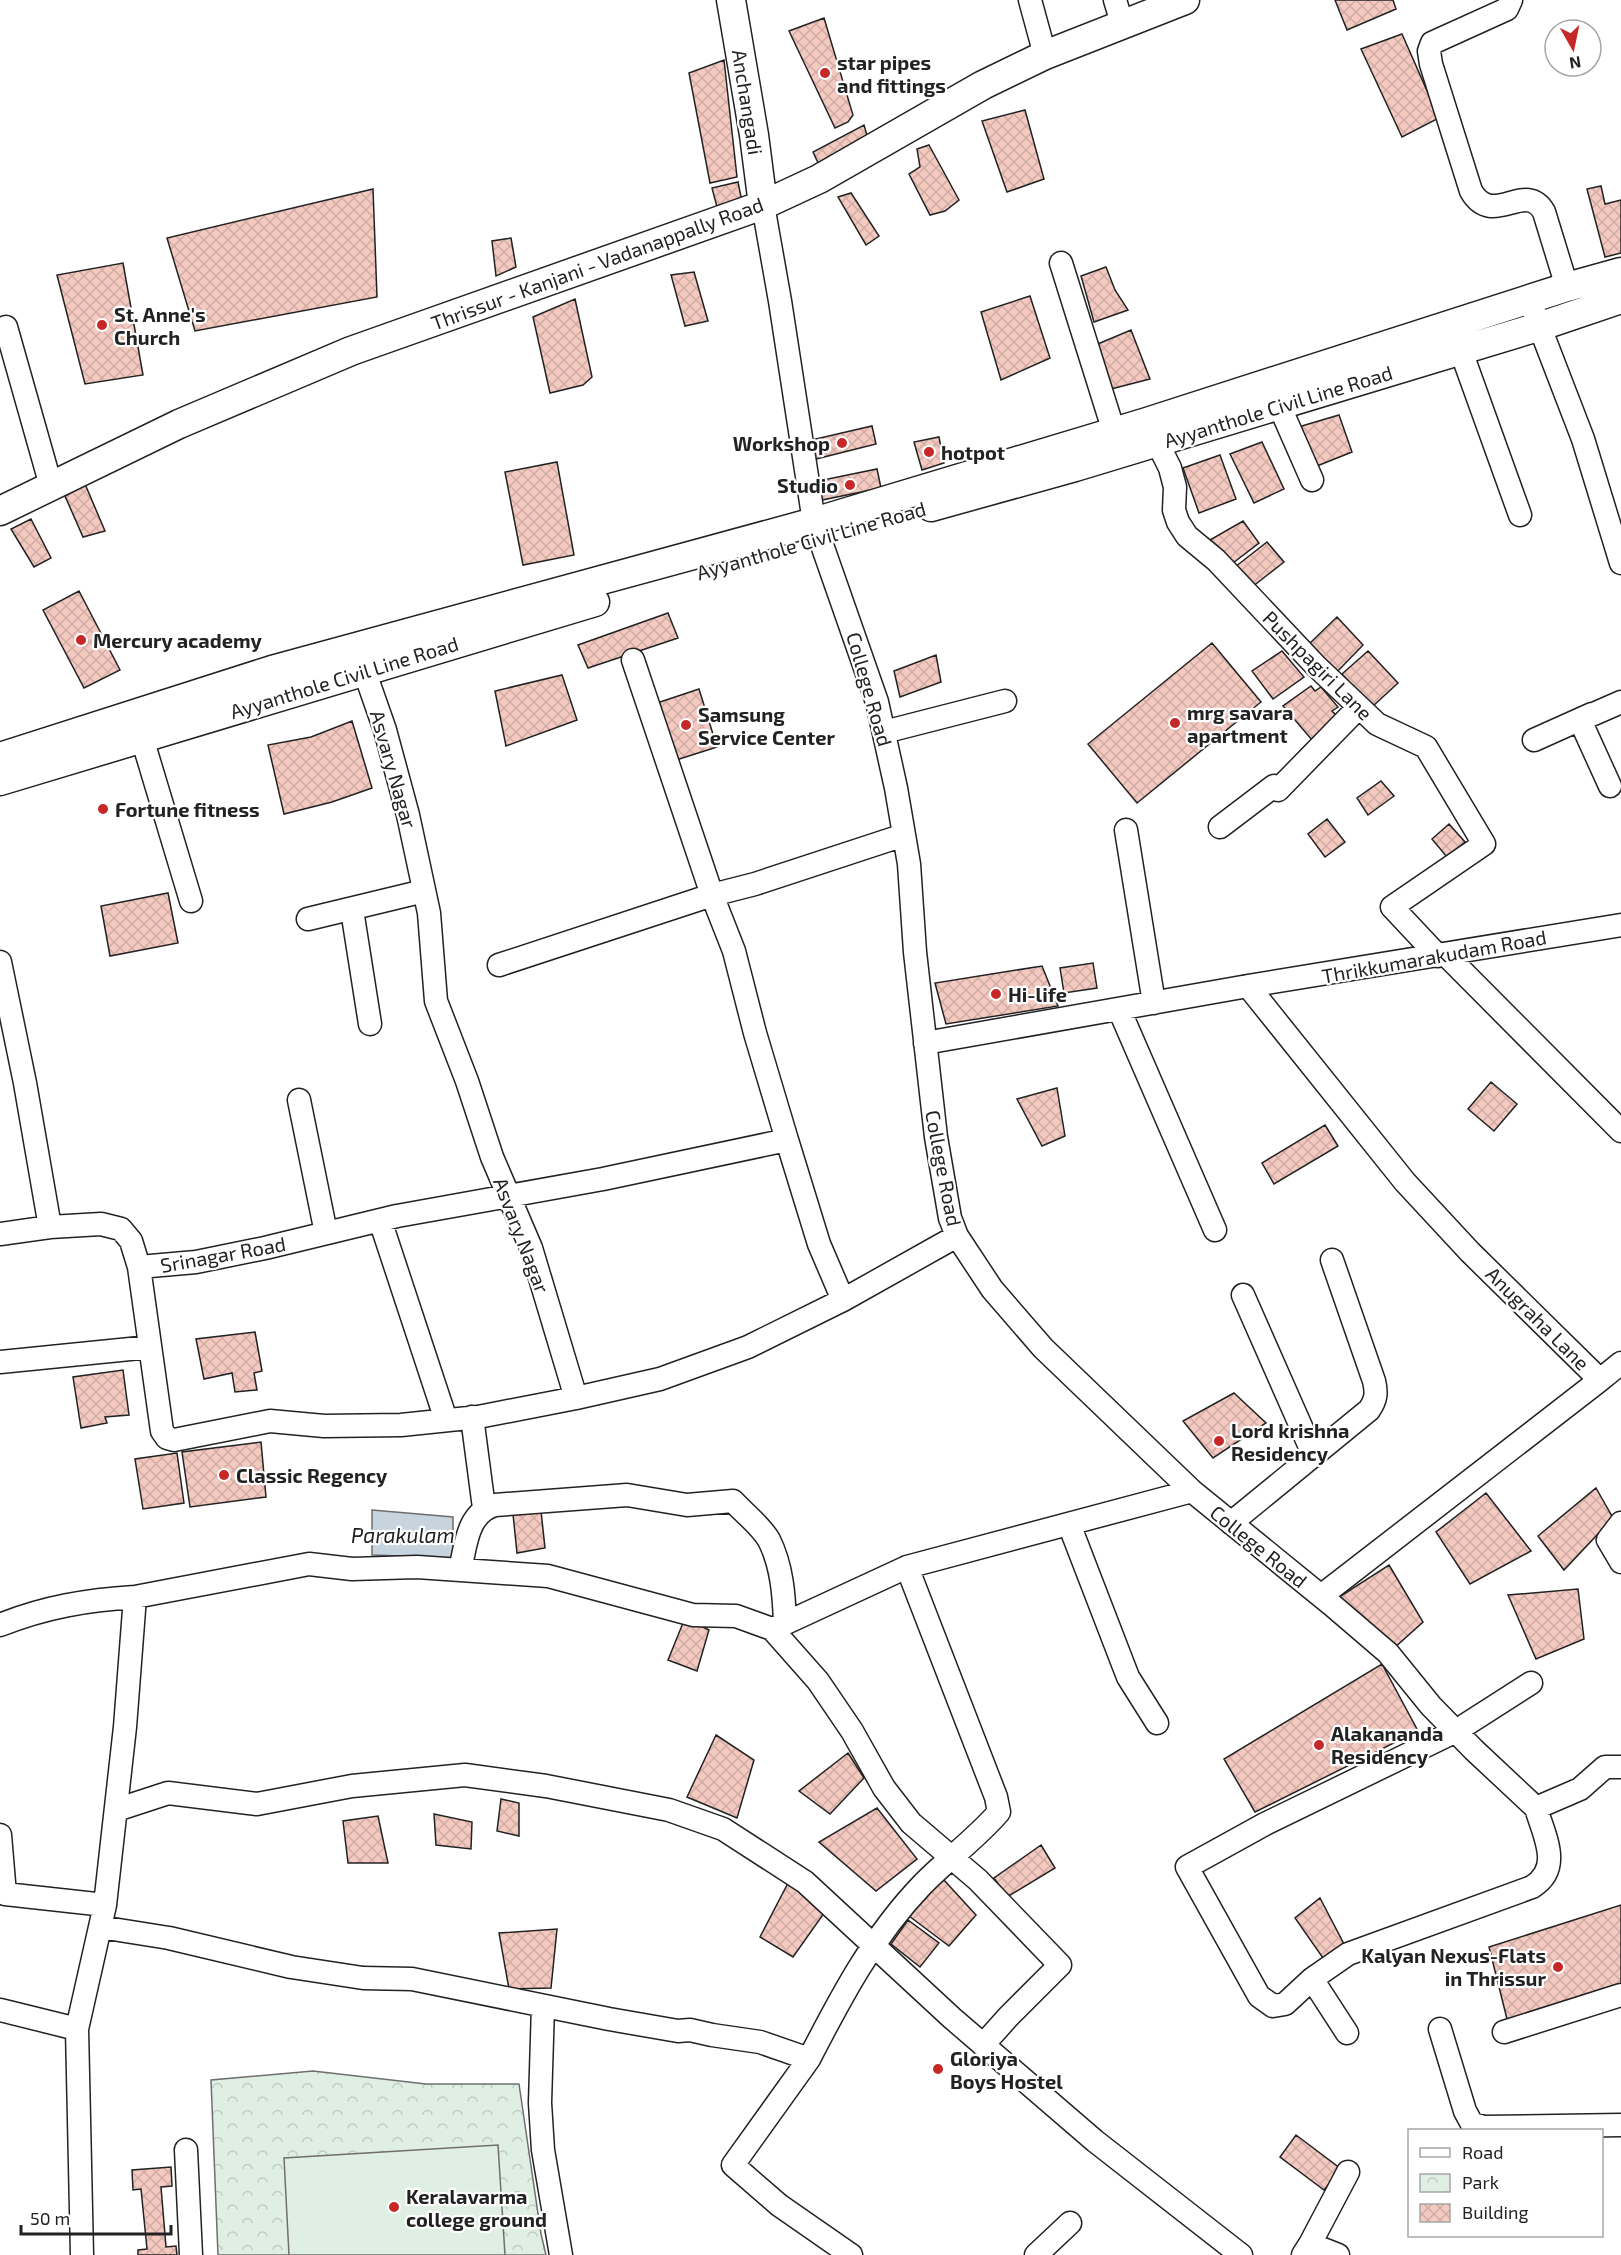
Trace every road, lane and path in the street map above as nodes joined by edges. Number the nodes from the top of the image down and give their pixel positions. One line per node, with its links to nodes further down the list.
1 (731, 0): 7 (main road, Anchangadi)
2 (1030, 0): 6 (street)
3 (1185, 0): 5 (main road, Thrissur - Kanjani - Vadanappally Road)
4 (1511, 0): 10 (street)
5 (1119, 12): 6 (main road, Thrissur - Kanjani - Vadanappally Road)
6 (1045, 55): 7 (main road, Thrissur - Kanjani - Vadanappally Road)
7 (763, 205): 20 (main road, Thrissur - Kanjani - Vadanappally Road); 23 (street, College Road)
8 (1061, 263): 17 (street)
9 (1621, 272): 10 (main road, Ayyanthole Civil Line Road)
10 (1567, 286): 11 (main road, Ayyanthole Civil Line Road)
11 (1529, 298): 13 (street); 16 (main road, Ayyanthole Civil Line Road)
12 (1621, 299): 13 (main road, Ayyanthole Civil Line Road)
13 (1541, 326): 15 (main road, Ayyanthole Civil Line Road); 24 (street)
14 (6, 327): 20 (street)
15 (1461, 351): 16 (main road, Ayyanthole Civil Line Road); 22 (street)
16 (1266, 401): 17 (main road, Ayyanthole Civil Line Road); 18 (main road, Ayyanthole Civil Line Road); 19 (street)
17 (1114, 432): 23 (main road, Ayyanthole Civil Line Road)
18 (1157, 442): 23 (main road, Ayyanthole Civil Line Road); 29 (street, Pushpagiri Lane)
19 (1312, 480)
20 (51, 486): 21 (main road, Thrissur - Kanjani - Vadanappally Road)
21 (0, 511)
22 (1520, 515)
23 (817, 529): 26 (main road, Ayyanthole Civil Line Road); 30 (street, College Road); 33 (main road)
24 (1621, 563)
25 (633, 660): 40 (street)
26 (364, 670): 31 (main road, Ayyanthole Civil Line Road); 39 (street, Asvary Nagar)
27 (1005, 701): 30 (street)
28 (1621, 702): 32 (street); 35 (street)
29 (1359, 707): 36 (street); 45 (street, Pushpagiri Lane)
30 (884, 732): 38 (street, College Road)
31 (142, 738): 34 (main road, Ayyanthole Civil Line Road); 41 (street)
32 (1534, 740)
33 (0, 757)
34 (0, 781)
35 (1610, 786)
36 (1220, 827)
37 (1126, 830): 49 (street)
38 (904, 834): 40 (street); 52 (street, College Road)
39 (424, 891): 42 (street); 56 (street, Asvary Nagar)
40 (712, 895): 47 (street); 55 (street)
41 (192, 901)
42 (352, 910): 43 (street); 51 (street)
43 (308, 919)
44 (1621, 925): 45 (street, Thrikkumarakudam Road)
45 (1442, 956): 48 (street, Thrikkumarakudam Road); 54 (street)
46 (0, 962): 58 (street)
47 (499, 965)
48 (1248, 986): 49 (street, Thrikkumarakudam Road); 70 (street, Anugraha Lane)
49 (1154, 1003): 50 (street, Thrikkumarakudam Road)
50 (1119, 1010): 52 (street, Thrikkumarakudam Road); 59 (street)
51 (370, 1024)
52 (925, 1043): 62 (street, College Road)
53 (299, 1100): 60 (street)
54 (1621, 1131)
55 (787, 1140): 56 (street, Srinagar Road); 66 (street)
56 (507, 1196): 57 (street, Srinagar Road); 71 (street, Asvary Nagar)
57 (380, 1220): 60 (street, Srinagar Road); 73 (street)
58 (50, 1227): 61 (street); 64 (street, Srinagar Road)
59 (1215, 1230)
60 (326, 1233): 64 (street, Srinagar Road)
61 (0, 1234)
62 (957, 1236): 66 (street); 75 (street, College Road)
63 (1332, 1260): 74 (street)
64 (139, 1267): 67 (street)
65 (1243, 1295): 74 (street)
66 (843, 1300): 71 (street)
67 (150, 1347): 68 (street); 73 (street)
68 (0, 1362)
69 (1621, 1363): 70 (street)
70 (1600, 1380): 83 (street, Anugraha Lane)
71 (576, 1398): 72 (street)
72 (472, 1418): 73 (street); 76 (street)
73 (446, 1420)
74 (1314, 1456): 77 (street)
75 (1192, 1491): 77 (street, College Road); 79 (street)
76 (484, 1508): 82 (street); 86 (street)
77 (1231, 1523): 83 (street, College Road)
78 (1621, 1523): 80 (street)
79 (1069, 1524): 81 (street); 88 (street)
80 (1621, 1562)
81 (907, 1567): 86 (street); 94 (street)
82 (460, 1570): 84 (street); 86 (street)
83 (1321, 1596): 89 (street, College Road)
84 (135, 1597): 85 (street); 92 (street)
85 (0, 1625)
86 (778, 1626): 94 (street)
87 (1531, 1683): 89 (street)
88 (1157, 1723)
89 (1456, 1731): 91 (street, College Road); 97 (street)
90 (1621, 1767): 91 (street)
91 (1536, 1808): 97 (street)
92 (116, 1810): 95 (street); 96 (street)
93 (0, 1835): 95 (street)
94 (953, 1857): 96 (street); 105 (street)
95 (102, 1916): 99 (street); 101 (street)
96 (873, 1943): 105 (street); 106 (street)
97 (1312, 1979): 103 (street)
98 (1621, 1995): 104 (street)
99 (543, 2006): 106 (street); 114 (street)
100 (0, 2010): 101 (street)
101 (77, 2029): 112 (street)
102 (1440, 2029): 107 (street)
103 (1347, 2032)
104 (1504, 2032)
105 (983, 2045): 117 (street)
106 (809, 2059): 115 (street)
107 (1621, 2125)
108 (186, 2150): 113 (street)
109 (1348, 2172): 111 (street)
110 (1070, 2223): 116 (street)
111 (1306, 2249): 118 (street)
112 (82, 2255)
113 (190, 2255)
114 (561, 2255)
115 (851, 2255)
116 (1036, 2255)
117 (1240, 2255)
118 (1338, 2255)

